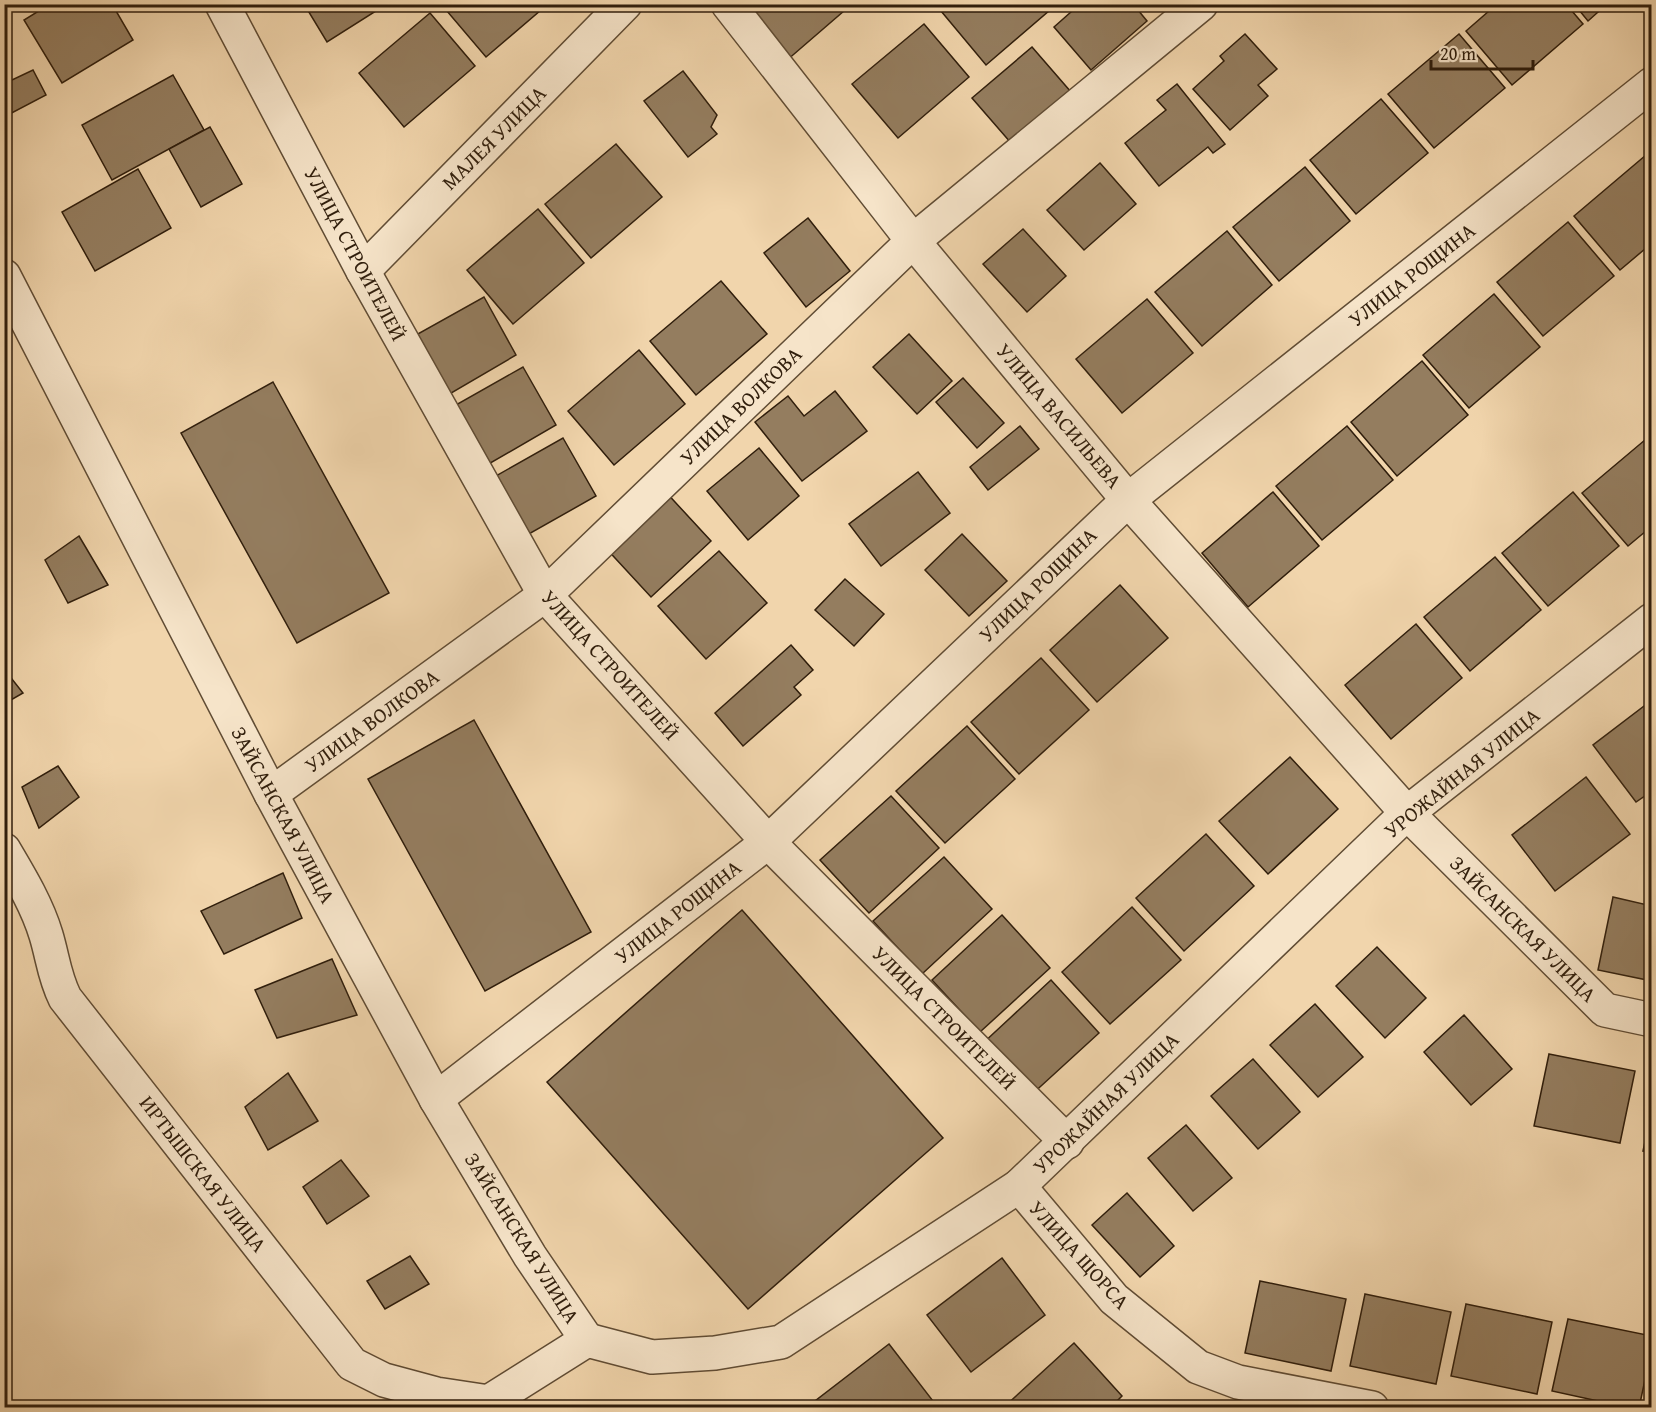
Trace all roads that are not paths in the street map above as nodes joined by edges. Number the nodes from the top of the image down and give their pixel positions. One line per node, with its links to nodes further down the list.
1 (222, 4): 7 (street, УЛИЦА СТРОИТЕЛЕЙ)
2 (625, 4): 7 (street, МАЛЕЯ УЛИЦА)
3 (728, 4): 6 (street, УЛИЦА ВАСИЛЬЕВА)
4 (1201, 4): 6 (street, УЛИЦА ВОЛКОВА)
5 (1652, 84): 9 (street, УЛИЦА РОЩИНА)
6 (913, 241): 9 (street, УЛИЦА ВАСИЛЬЕВА); 10 (street, УЛИЦА ВОЛКОВА)
7 (363, 271): 10 (street, УЛИЦА СТРОИТЕЛЕЙ)
8 (4, 276): 12 (street, ЗАЙСАНСКАЯ УЛИЦА)
9 (1128, 500): 13 (street, УЛИЦА ВАСИЛЬЕВА); 14 (street, УЛИЦА РОЩИНА)
10 (544, 595): 12 (street, УЛИЦА ВОЛКОВА); 14 (street, УЛИЦА СТРОИТЕЛЕЙ)
11 (1652, 620): 13 (street, УРОЖАЙНАЯ УЛИЦА)
12 (271, 794): 17 (street, ЗАЙСАНСКАЯ УЛИЦА)
13 (1407, 813): 16 (street, ЗАЙСАНСКАЯ УЛИЦА); 18 (street, УРОЖАЙНАЯ УЛИЦА)
14 (768, 842): 17 (street, УЛИЦА РОЩИНА); 18 (street, УЛИЦА СТРОИТЕЛЕЙ)
15 (4, 850): 21 (street, ИРТЫШСКАЯ УЛИЦА)
16 (1652, 1020)
17 (436, 1100): 20 (street, ЗАЙСАНСКАЯ УЛИЦА)
18 (1067, 1142): 19 (street, УРОЖАЙНАЯ УЛИЦА)
19 (1019, 1186): 20 (street, УРОЖАЙНАЯ УЛИЦА); 22 (street, УЛИЦА ЩОРСА)
20 (587, 1340): 21 (street)
21 (495, 1406)
22 (1372, 1407)

